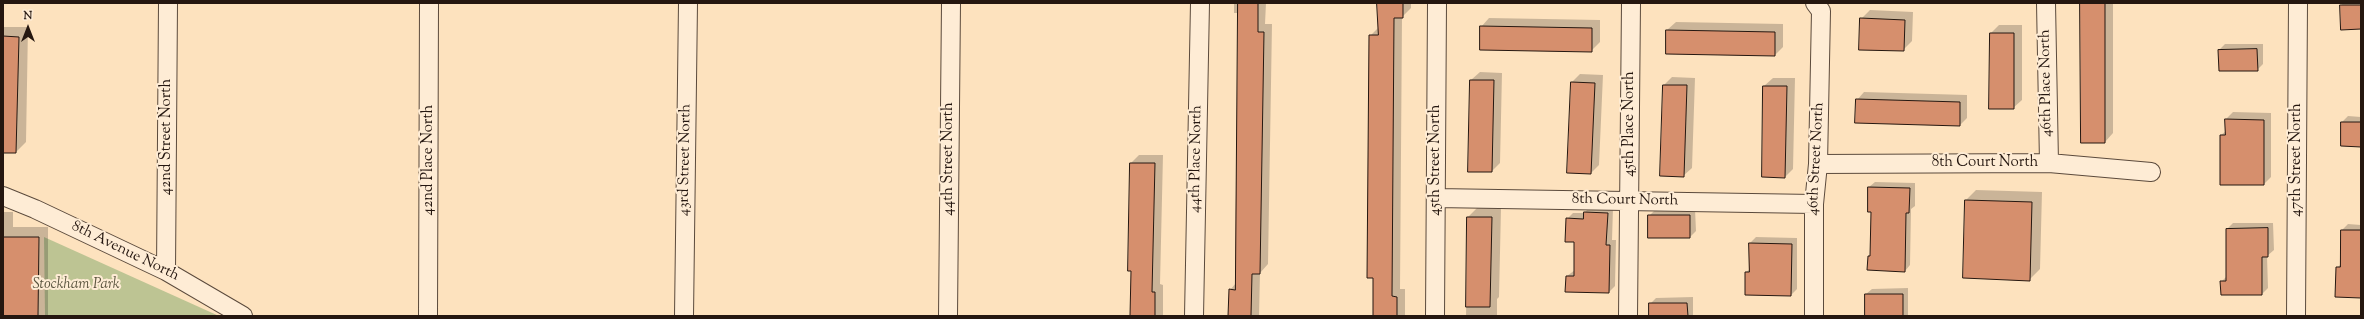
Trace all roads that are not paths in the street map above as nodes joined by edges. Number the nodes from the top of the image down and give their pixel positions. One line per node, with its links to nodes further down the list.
1 (168, 3): 18 (street, 42nd Street North)
2 (429, 3): 20 (street, 42nd Place North)
3 (688, 3): 21 (street, 43rd Street North)
4 (951, 3): 22 (street, 44th Street North)
5 (1200, 3): 23 (street, 44th Place North)
6 (1436, 3): 15 (street, 45th Street North)
7 (1631, 3): 16 (street, 45th Place North)
8 (1816, 3): 12 (street, 46th Street North)
9 (2046, 3): 11 (street, 46th Place North)
10 (2298, 3): 27 (street, 47th Street North)
11 (2049, 163): 12 (street, 8th Court North); 13 (street, 8th Court North)
12 (1818, 164): 17 (street, 46th Street North)
13 (2151, 172)
14 (3, 196): 18 (street, 8th Avenue North)
15 (1436, 198): 16 (street, 8th Court North); 24 (street, 45th Street North)
16 (1630, 201): 17 (street, 8th Court North); 25 (street, 45th Place North)
17 (1814, 204): 26 (street, 46th Street North)
18 (166, 271): 19 (street, 8th Avenue North)
19 (243, 316)
20 (428, 316)
21 (684, 316)
22 (948, 316)
23 (1194, 316)
24 (1435, 316)
25 (1628, 316)
26 (1814, 316)
27 (2296, 316)

